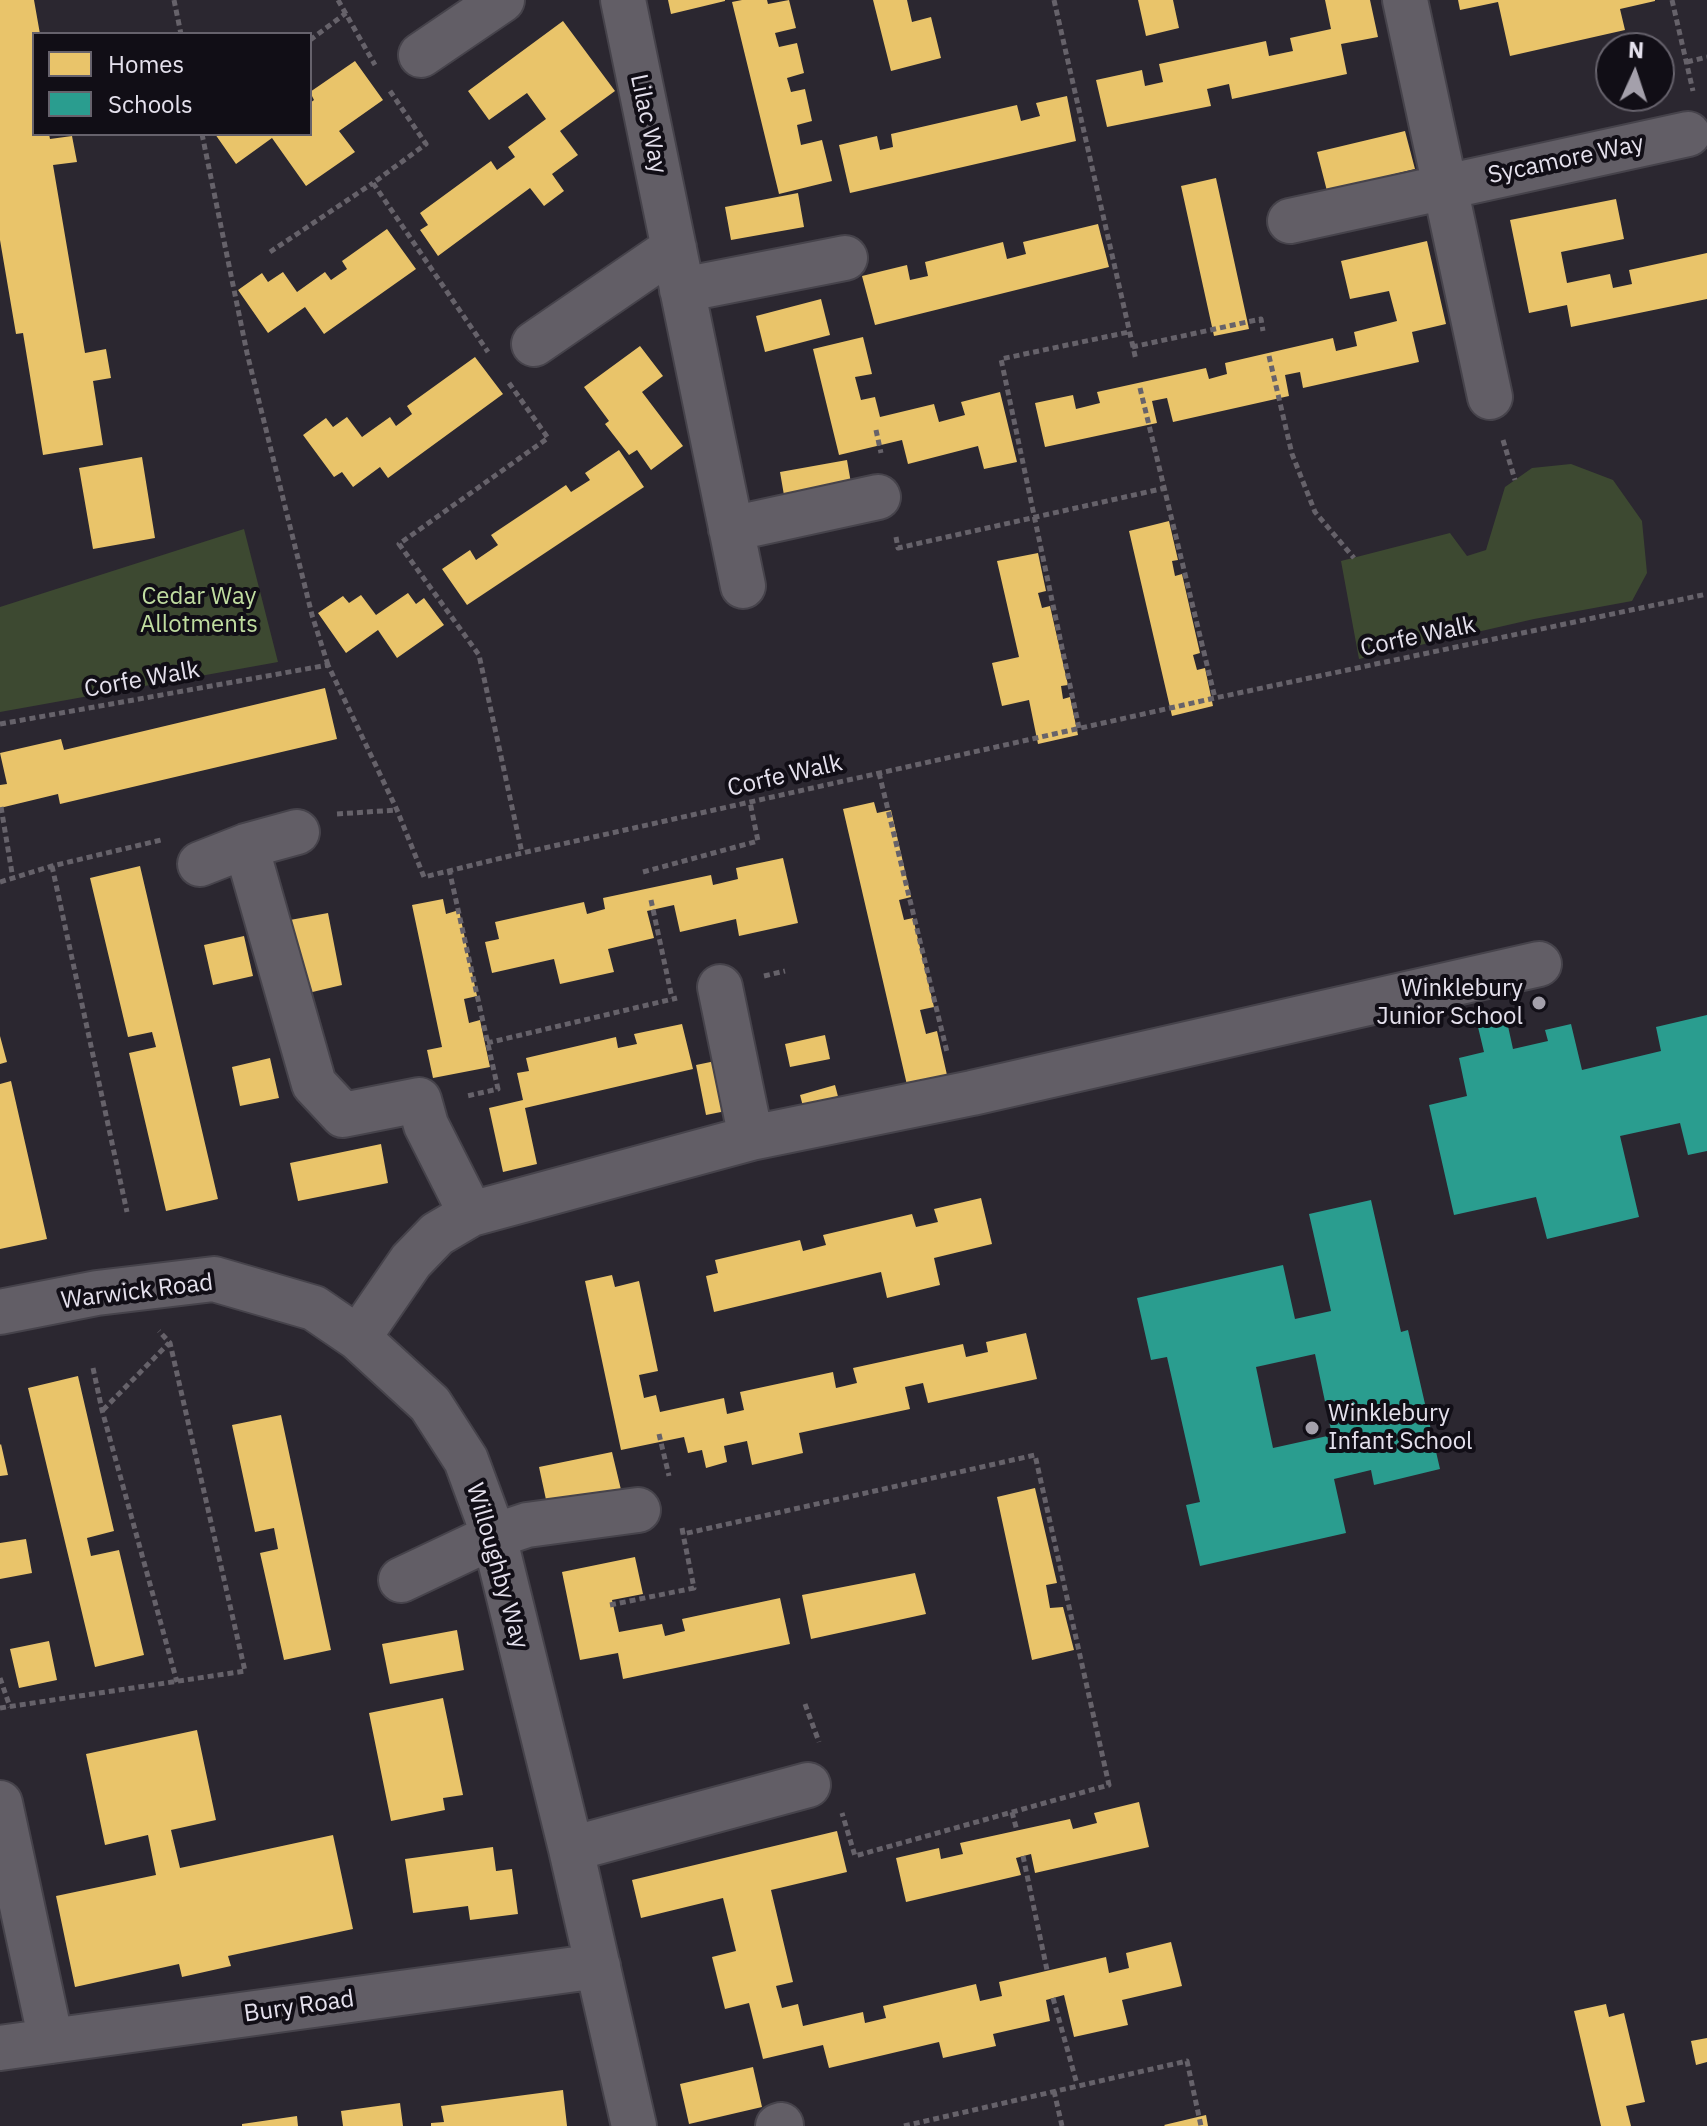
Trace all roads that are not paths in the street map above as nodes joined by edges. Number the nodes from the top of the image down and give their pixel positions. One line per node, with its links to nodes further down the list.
1 (502, 0): 4 (street)
2 (623, 0): 8 (street, Lilac Way)
3 (1405, 0): 6 (street)
4 (421, 55)
5 (1692, 118): 6 (street, Sycamore Way)
6 (1443, 186): 7 (street, Sycamore Way); 12 (street)
7 (1290, 221)
8 (674, 248): 10 (street, Lilac Way); 11 (street)
9 (845, 258): 10 (street)
10 (682, 290): 14 (street, Lilac Way)
11 (534, 344)
12 (1490, 397)
13 (885, 495): 14 (street)
14 (731, 529): 15 (street, Lilac Way)
15 (743, 586)
16 (297, 832): 17 (street)
17 (246, 846): 18 (street); 22 (street)
18 (200, 864)
19 (1539, 964): 21 (street)
20 (720, 987): 21 (street)
21 (751, 1138): 22 (street)
22 (471, 1214): 24 (street)
23 (0, 1312): 24 (street, Warwick Road)
24 (358, 1338): 26 (street, Willoughby Way)
25 (655, 1499): 26 (street)
26 (494, 1536): 27 (street); 30 (street, Willoughby Way)
27 (401, 1580)
28 (823, 1780): 30 (street)
29 (0, 1803): 32 (street)
30 (571, 1849): 31 (street, Willoughby Way)
31 (598, 1966): 32 (street, Bury Road); 34 (street, Willoughby Way)
32 (51, 2041): 33 (street, Bury Road)
33 (0, 2048)
34 (634, 2126)

